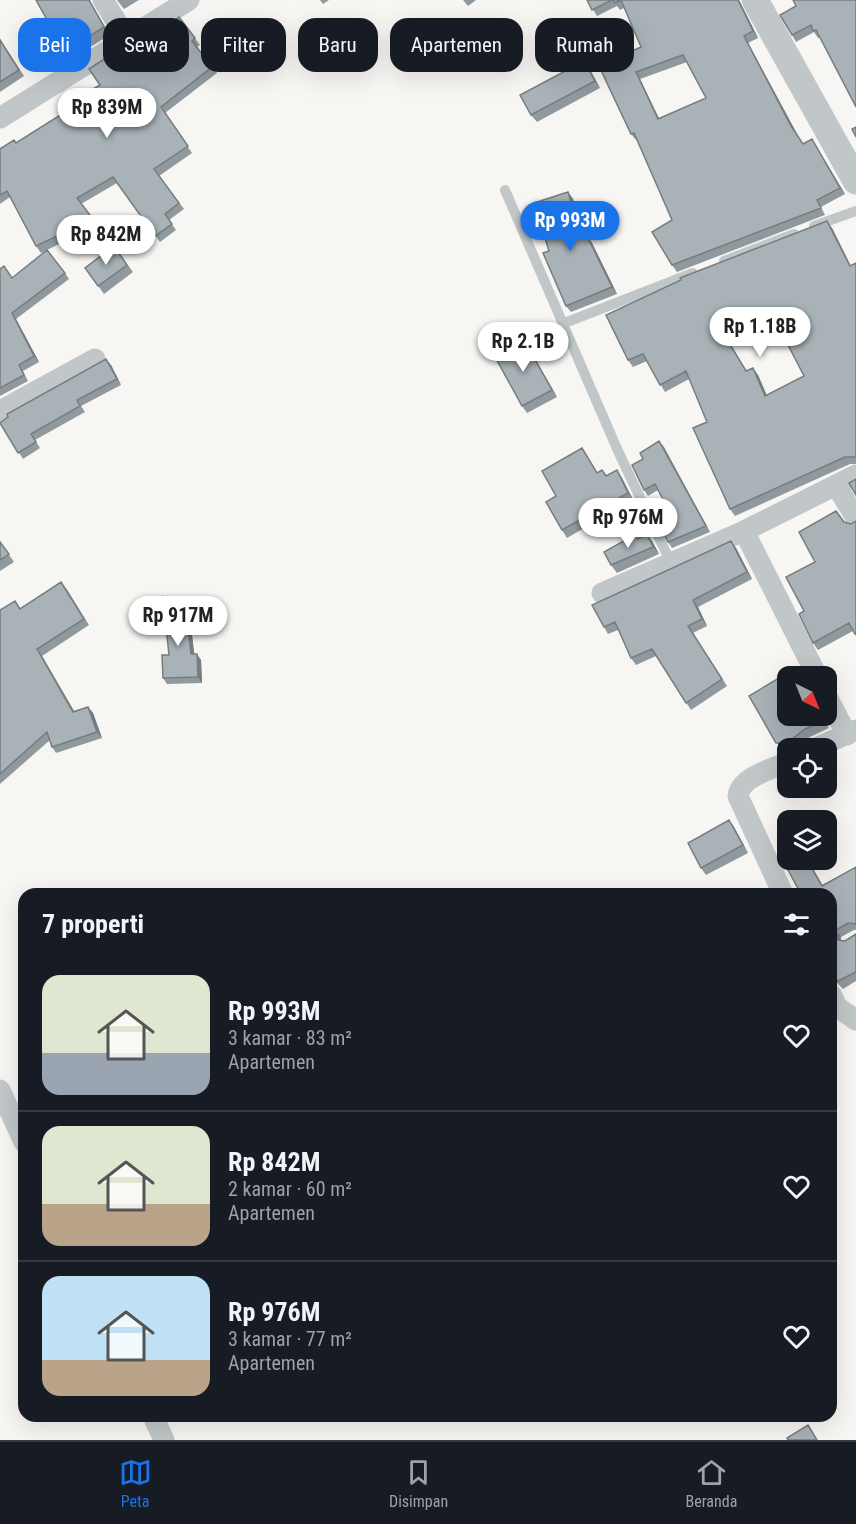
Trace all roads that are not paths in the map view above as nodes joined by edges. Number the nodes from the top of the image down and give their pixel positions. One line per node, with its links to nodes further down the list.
1 (103, 0): 4 (street)
2 (189, 0): 5 (street)
3 (755, 0): 8 (street)
4 (114, 18)
5 (158, 18)
6 (103, 52): 7 (street)
7 (0, 118)
8 (856, 181)
9 (504, 190): 11 (lane)
10 (856, 211): 11 (lane)
11 (562, 324): 18 (lane)
12 (95, 359): 13 (street)
13 (0, 411)
14 (856, 475): 15 (street)
15 (836, 485): 16 (street); 17 (street)
16 (856, 518)
17 (744, 531): 18 (street); 20 (street)
18 (671, 563): 19 (street)
19 (602, 593)
20 (812, 666)
21 (837, 711): 22 (street)
22 (851, 732): 23 (street)
23 (837, 738)
24 (777, 767): 25 (street)
25 (780, 888)
26 (837, 1007): 27 (street)
27 (856, 1020)
28 (0, 1090): 29 (street)
29 (18, 1129)
30 (156, 1422): 31 (street)
31 (164, 1440)

